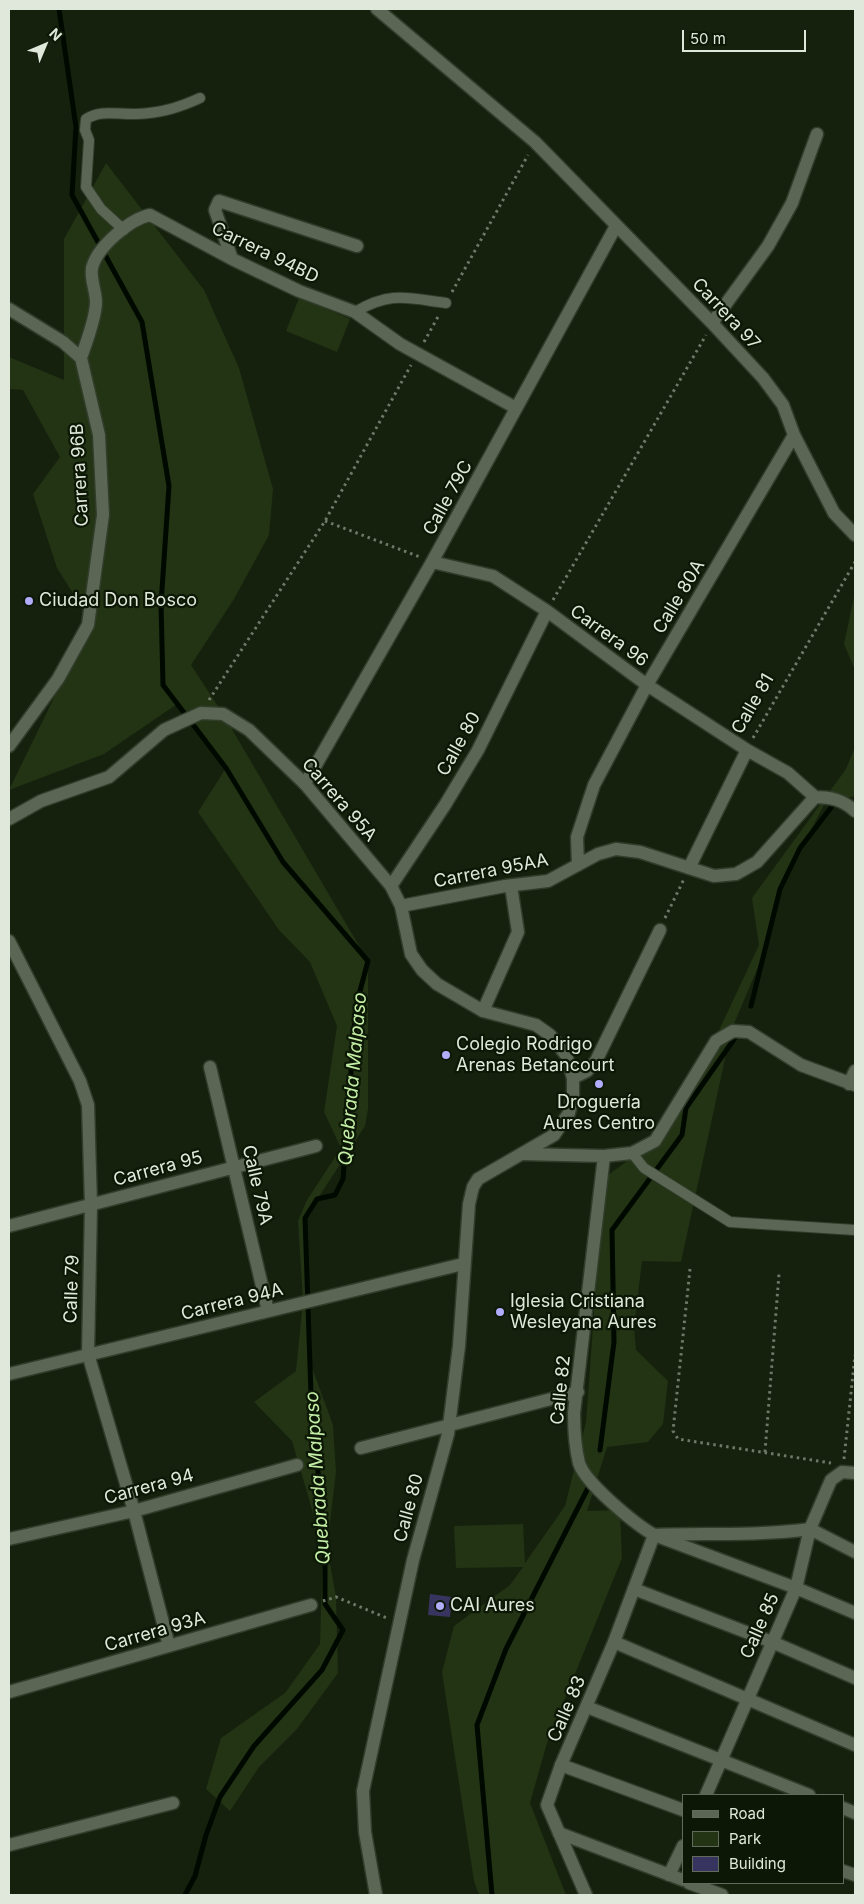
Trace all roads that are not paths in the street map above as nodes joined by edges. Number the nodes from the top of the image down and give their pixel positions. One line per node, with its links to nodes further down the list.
1 (377, 9): 4 (street, Carrera 97)
2 (200, 98): 5 (lane)
3 (817, 134): 11 (street)
4 (616, 226): 11 (street, Carrera 97); 13 (street, Calle 79C)
5 (124, 230): 7 (street, Carrera 94BD); 12 (street, Carrera 94BD)
6 (357, 246): 7 (street)
7 (232, 259): 10 (street, Carrera 94BD)
8 (446, 303): 10 (lane)
9 (9, 309): 12 (street)
10 (355, 312): 13 (street, Carrera 94BD)
11 (712, 323): 14 (street, Carrera 97)
12 (81, 358): 19 (street, Carrera 96B)
13 (516, 408): 16 (street, Calle 79C)
14 (794, 435): 15 (street, Carrera 97); 18 (street, Calle 80A)
15 (855, 535)
16 (432, 562): 17 (street, Carrera 96); 21 (street, Calle 79C)
17 (547, 611): 18 (street, Carrera 96); 27 (street, Calle 80)
18 (647, 685): 20 (street, Carrera 96); 25 (street, Calle 80A)
19 (9, 746)
20 (747, 750): 22 (street, Carrera 96); 26 (street, Calle 81)
21 (305, 784): 24 (street, Carrera 95A); 27 (street, Carrera 95A)
22 (815, 797): 23 (street); 26 (street, Carrera 95AA)
23 (855, 811)
24 (9, 819)
25 (578, 865): 26 (street, Carrera 95AA); 28 (street, Carrera 95AA)
26 (689, 868)
27 (390, 886): 29 (street, Carrera 95A)
28 (511, 886): 29 (street, Carrera 95AA); 32 (street)
29 (401, 906): 32 (street, Carrera 95A)
30 (660, 930): 35 (street)
31 (9, 941): 42 (street, Calle 79)
32 (483, 1011): 35 (street, Carrera 95A)
33 (210, 1067): 41 (street, Calle 79A)
34 (855, 1071): 36 (street)
35 (573, 1078): 39 (street)
36 (852, 1084): 38 (street)
37 (316, 1146): 41 (street, Carrera 95)
38 (632, 1152): 40 (street); 44 (lane)
39 (522, 1154): 40 (street); 45 (street, Calle 80)
40 (604, 1156): 49 (street, Calle 82)
41 (235, 1167): 42 (street, Carrera 95); 46 (street, Calle 79A)
42 (91, 1205): 43 (street, Carrera 95); 47 (street, Calle 79)
43 (9, 1226)
44 (855, 1230)
45 (463, 1264): 46 (street, Carrera 94A); 50 (street, Calle 80)
46 (268, 1311): 47 (street, Carrera 94A)
47 (88, 1354): 48 (street, Carrera 94A); 54 (street, Calle 79)
48 (9, 1374)
49 (578, 1392): 50 (street); 56 (street, Calle 82)
50 (450, 1423): 51 (street); 83 (street, Calle 80)
51 (362, 1448)
52 (297, 1465): 54 (street, Carrera 94)
53 (847, 1470): 55 (street, Calle 85)
54 (134, 1511): 57 (street, Carrera 94); 65 (street, Calle 79)
55 (810, 1528): 56 (street); 58 (street); 60 (street, Calle 85)
56 (654, 1535): 59 (street, Calle 83); 60 (street, Calle 82)
57 (9, 1539)
58 (855, 1552)
59 (634, 1588): 63 (street, Calle 83); 64 (street)
60 (796, 1588): 62 (street, Calle 82); 64 (street, Calle 85)
61 (311, 1605): 65 (street, Carrera 93A)
62 (855, 1613)
63 (614, 1642): 68 (street); 69 (street, Calle 83)
64 (772, 1642): 66 (street); 68 (street, Calle 85)
65 (169, 1646): 67 (street, Carrera 93A)
66 (855, 1678)
67 (9, 1692)
68 (747, 1700): 70 (street); 71 (street, Calle 85)
69 (587, 1707): 71 (street); 72 (street, Calle 83)
70 (855, 1745)
71 (722, 1762): 73 (street, Calle 85); 74 (street)
72 (562, 1764): 76 (street); 77 (street, Calle 83)
73 (706, 1794)
74 (806, 1794)
75 (173, 1803): 78 (street)
76 (682, 1810)
77 (559, 1834): 80 (street); 84 (street, Calle 83)
78 (9, 1844)
79 (682, 1848): 80 (street)
80 (669, 1875): 81 (street)
81 (682, 1880)
82 (692, 1884): 85 (street)
83 (376, 1895)
84 (586, 1895)
85 (722, 1895)

